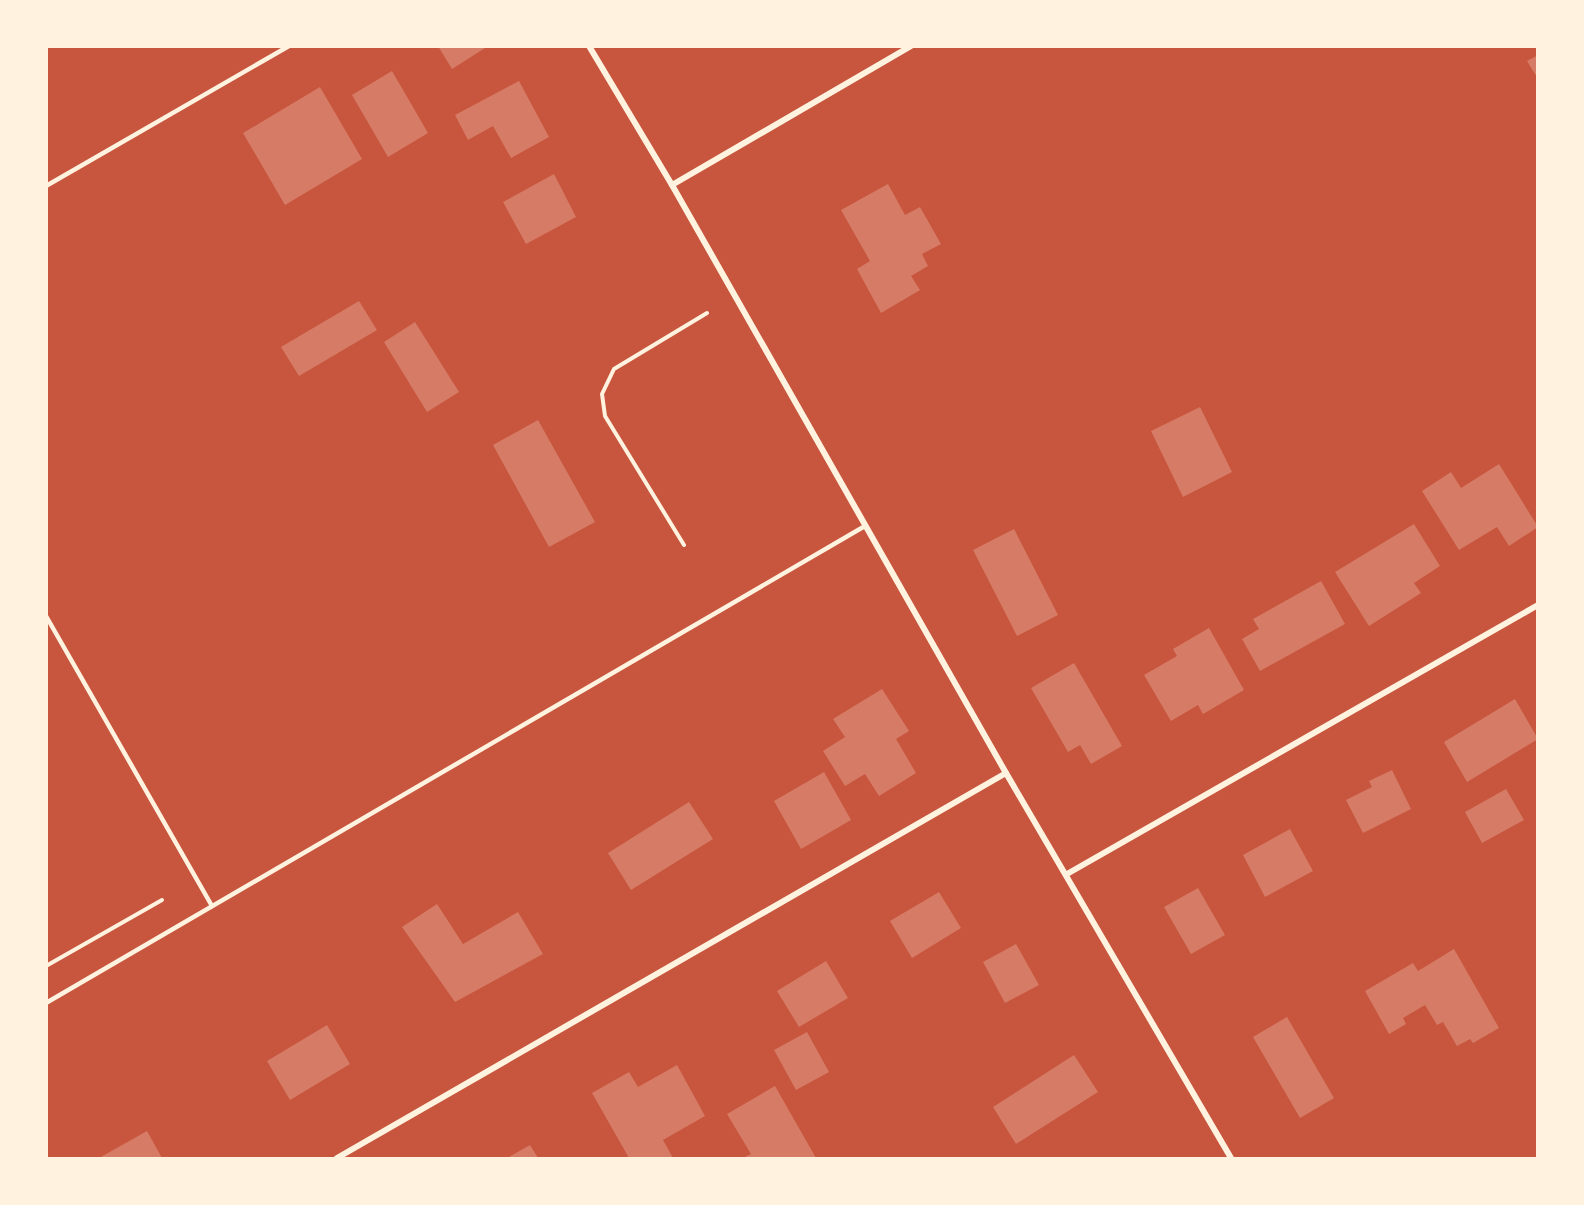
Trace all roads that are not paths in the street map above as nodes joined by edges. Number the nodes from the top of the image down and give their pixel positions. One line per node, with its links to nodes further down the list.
1 (289, 46): 5 (lane)
2 (589, 46): 4 (street)
3 (911, 46): 4 (street)
4 (672, 185): 6 (street)
5 (46, 186)
6 (865, 526): 9 (street); 11 (lane)
7 (1538, 605): 10 (street)
8 (46, 616): 11 (lane)
9 (1006, 773): 10 (street); 13 (street)
10 (1067, 874): 14 (street)
11 (212, 906): 12 (lane)
12 (46, 1003)
13 (337, 1158)
14 (1231, 1158)

